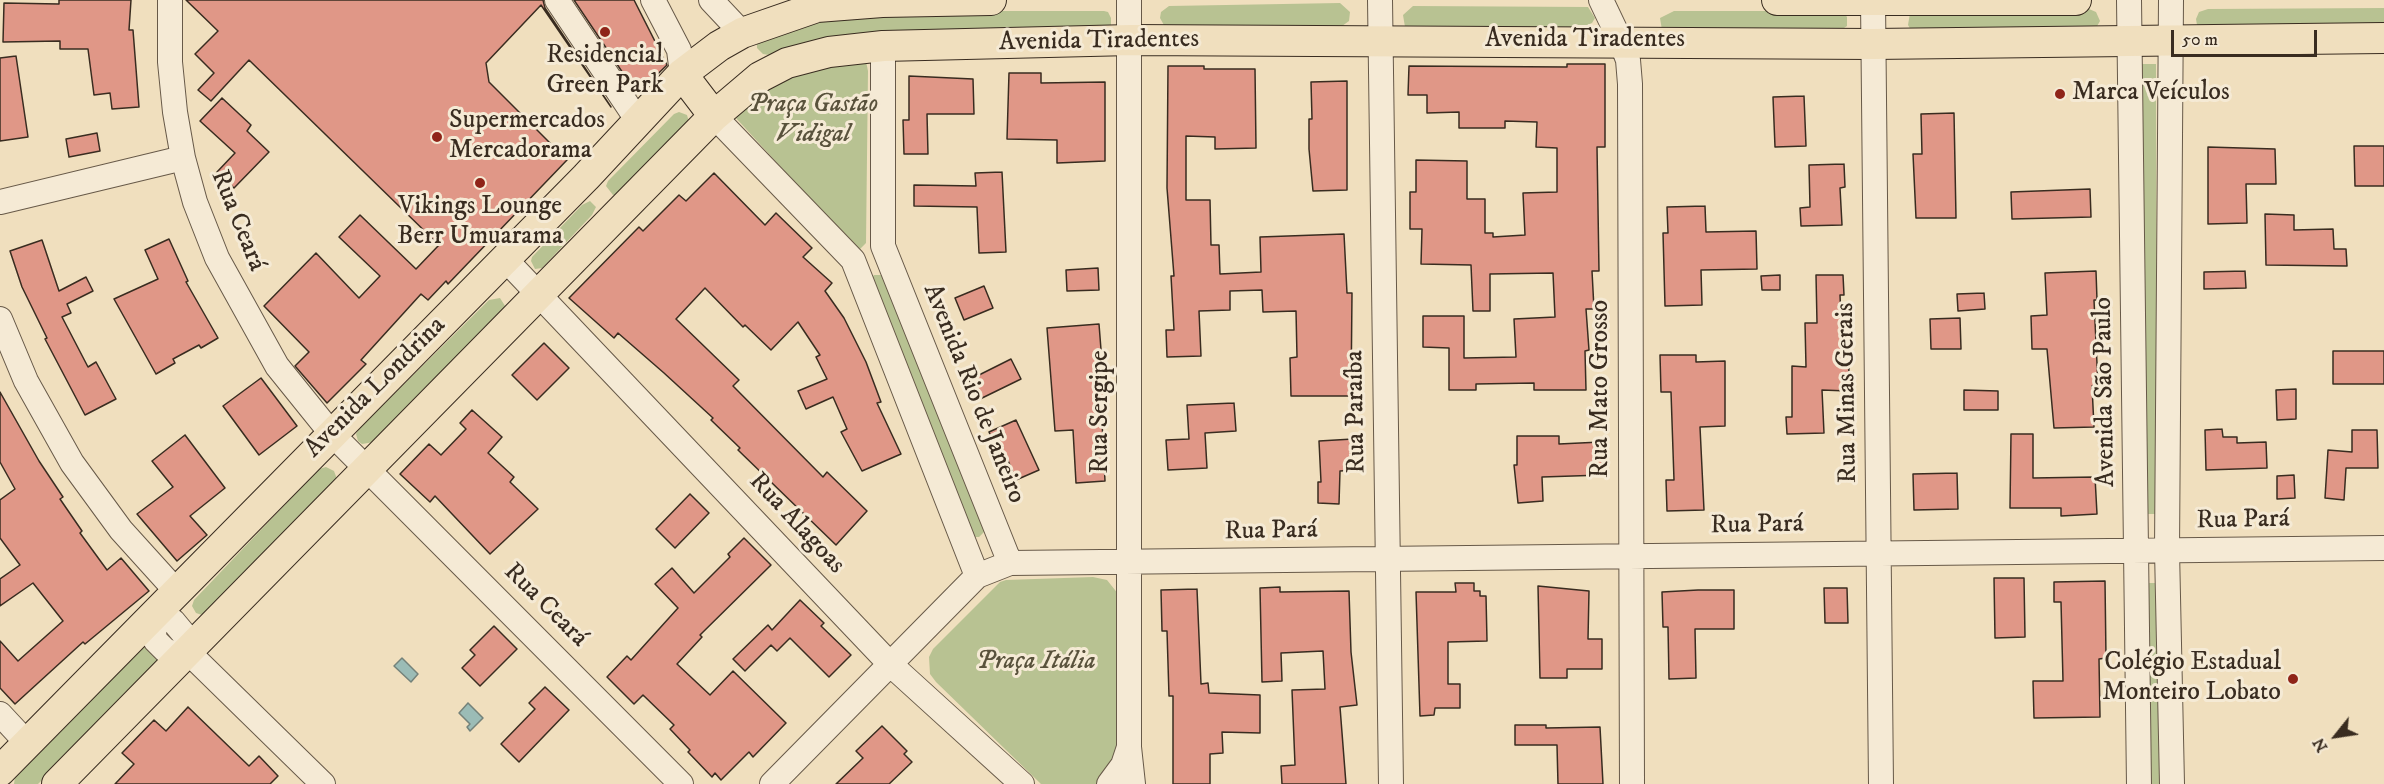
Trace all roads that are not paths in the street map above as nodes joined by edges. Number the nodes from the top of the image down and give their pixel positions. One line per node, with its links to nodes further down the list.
1 (170, 0): 31 (street, Rua Ceará)
2 (557, 0): 30 (street)
3 (652, 0): 28 (street)
4 (711, 0): 18 (street)
5 (991, 0): 16 (main road, Avenida Tiradentes)
6 (1129, 0): 22 (street, Rua Sergipe)
7 (1380, 0): 23 (street, Rua Paraíba)
8 (1601, 0): 24 (street, Rua Mato Grosso)
9 (1777, 0): 10 (main road)
10 (1813, 0): 17 (main road)
11 (2027, 0): 12 (main road); 17 (main road)
12 (2057, 0): 13 (main road)
13 (2076, 0)
14 (2129, 0): 20 (street, Avenida São Paulo)
15 (2171, 0): 21 (street)
16 (935, 1): 18 (main road, Avenida Tiradentes)
17 (1873, 1): 25 (street, Rua Minas Gerais)
18 (754, 28): 28 (main road, Avenida Londrina)
19 (2384, 38): 21 (main road, Avenida Tiradentes)
20 (2131, 39): 21 (main road, Avenida Tiradentes); 25 (main road, Avenida Tiradentes); 43 (street, Avenida São Paulo)
21 (2172, 39): 44 (street)
22 (1131, 40): 23 (main road, Avenida Tiradentes); 26 (main road, Avenida Tiradentes); 48 (street, Rua Sergipe)
23 (1381, 40): 24 (main road, Avenida Tiradentes); 47 (street, Rua Paraíba)
24 (1621, 42): 25 (main road, Avenida Tiradentes); 46 (street, Rua Mato Grosso)
25 (1873, 44): 45 (street, Rua Minas Gerais)
26 (883, 46): 27 (main road, Avenida Tiradentes); 35 (street)
27 (788, 63): 29 (main road, Avenida Londrina)
28 (682, 74): 29 (main road); 30 (main road, Avenida Londrina)
29 (714, 116): 34 (main road, Avenida Londrina); 37 (street)
30 (638, 121): 32 (main road, Avenida Londrina)
31 (183, 158): 33 (street); 40 (street, Rua Ceará)
32 (586, 177): 34 (main road); 36 (main road, Avenida Londrina)
33 (0, 202)
34 (617, 213): 38 (main road, Avenida Londrina)
35 (884, 246): 37 (street); 49 (street, Avenida Rio de Janeiro)
36 (505, 259): 38 (street, Rua Alagoas); 40 (main road, Avenida Londrina)
37 (854, 260): 50 (street)
38 (538, 293): 41 (main road, Avenida Londrina); 54 (street, Rua Alagoas)
39 (0, 319): 51 (street)
40 (331, 433): 41 (street, Rua Ceará); 51 (main road, Avenida Londrina)
41 (369, 469): 53 (main road, Avenida Londrina); 61 (street, Rua Ceará)
42 (2384, 548): 44 (street, Rua Pará)
43 (2136, 550): 44 (street, Rua Pará); 45 (street, Rua Pará); 69 (street, Avenida São Paulo)
44 (2167, 550): 70 (street)
45 (1879, 553): 46 (street, Rua Pará); 68 (street, Rua Minas Gerais)
46 (1631, 556): 47 (street, Rua Pará); 67 (street, Rua Mato Grosso)
47 (1388, 559): 48 (street, Rua Pará); 66 (street, Rua Paraíba)
48 (1131, 562): 49 (street, Rua Pará); 57 (street, Rua Sergipe)
49 (1010, 563): 50 (street)
50 (977, 576): 54 (street)
51 (177, 592): 52 (main road, Avenida Londrina)
52 (152, 618): 53 (street); 56 (main road, Avenida Londrina)
53 (188, 652): 59 (main road, Avenida Londrina); 60 (street)
54 (890, 664): 62 (street); 63 (street, Rua Alagoas)
55 (0, 714): 56 (street)
56 (27, 743): 58 (main road, Avenida Londrina)
57 (1129, 747): 64 (street); 65 (street, Rua Sergipe)
58 (0, 771)
59 (57, 784)
60 (323, 784)
61 (681, 784)
62 (772, 784)
63 (1022, 784)
64 (1109, 784)
65 (1133, 784)
66 (1391, 784)
67 (1632, 784)
68 (1881, 784)
69 (2139, 784)
70 (2172, 784)

